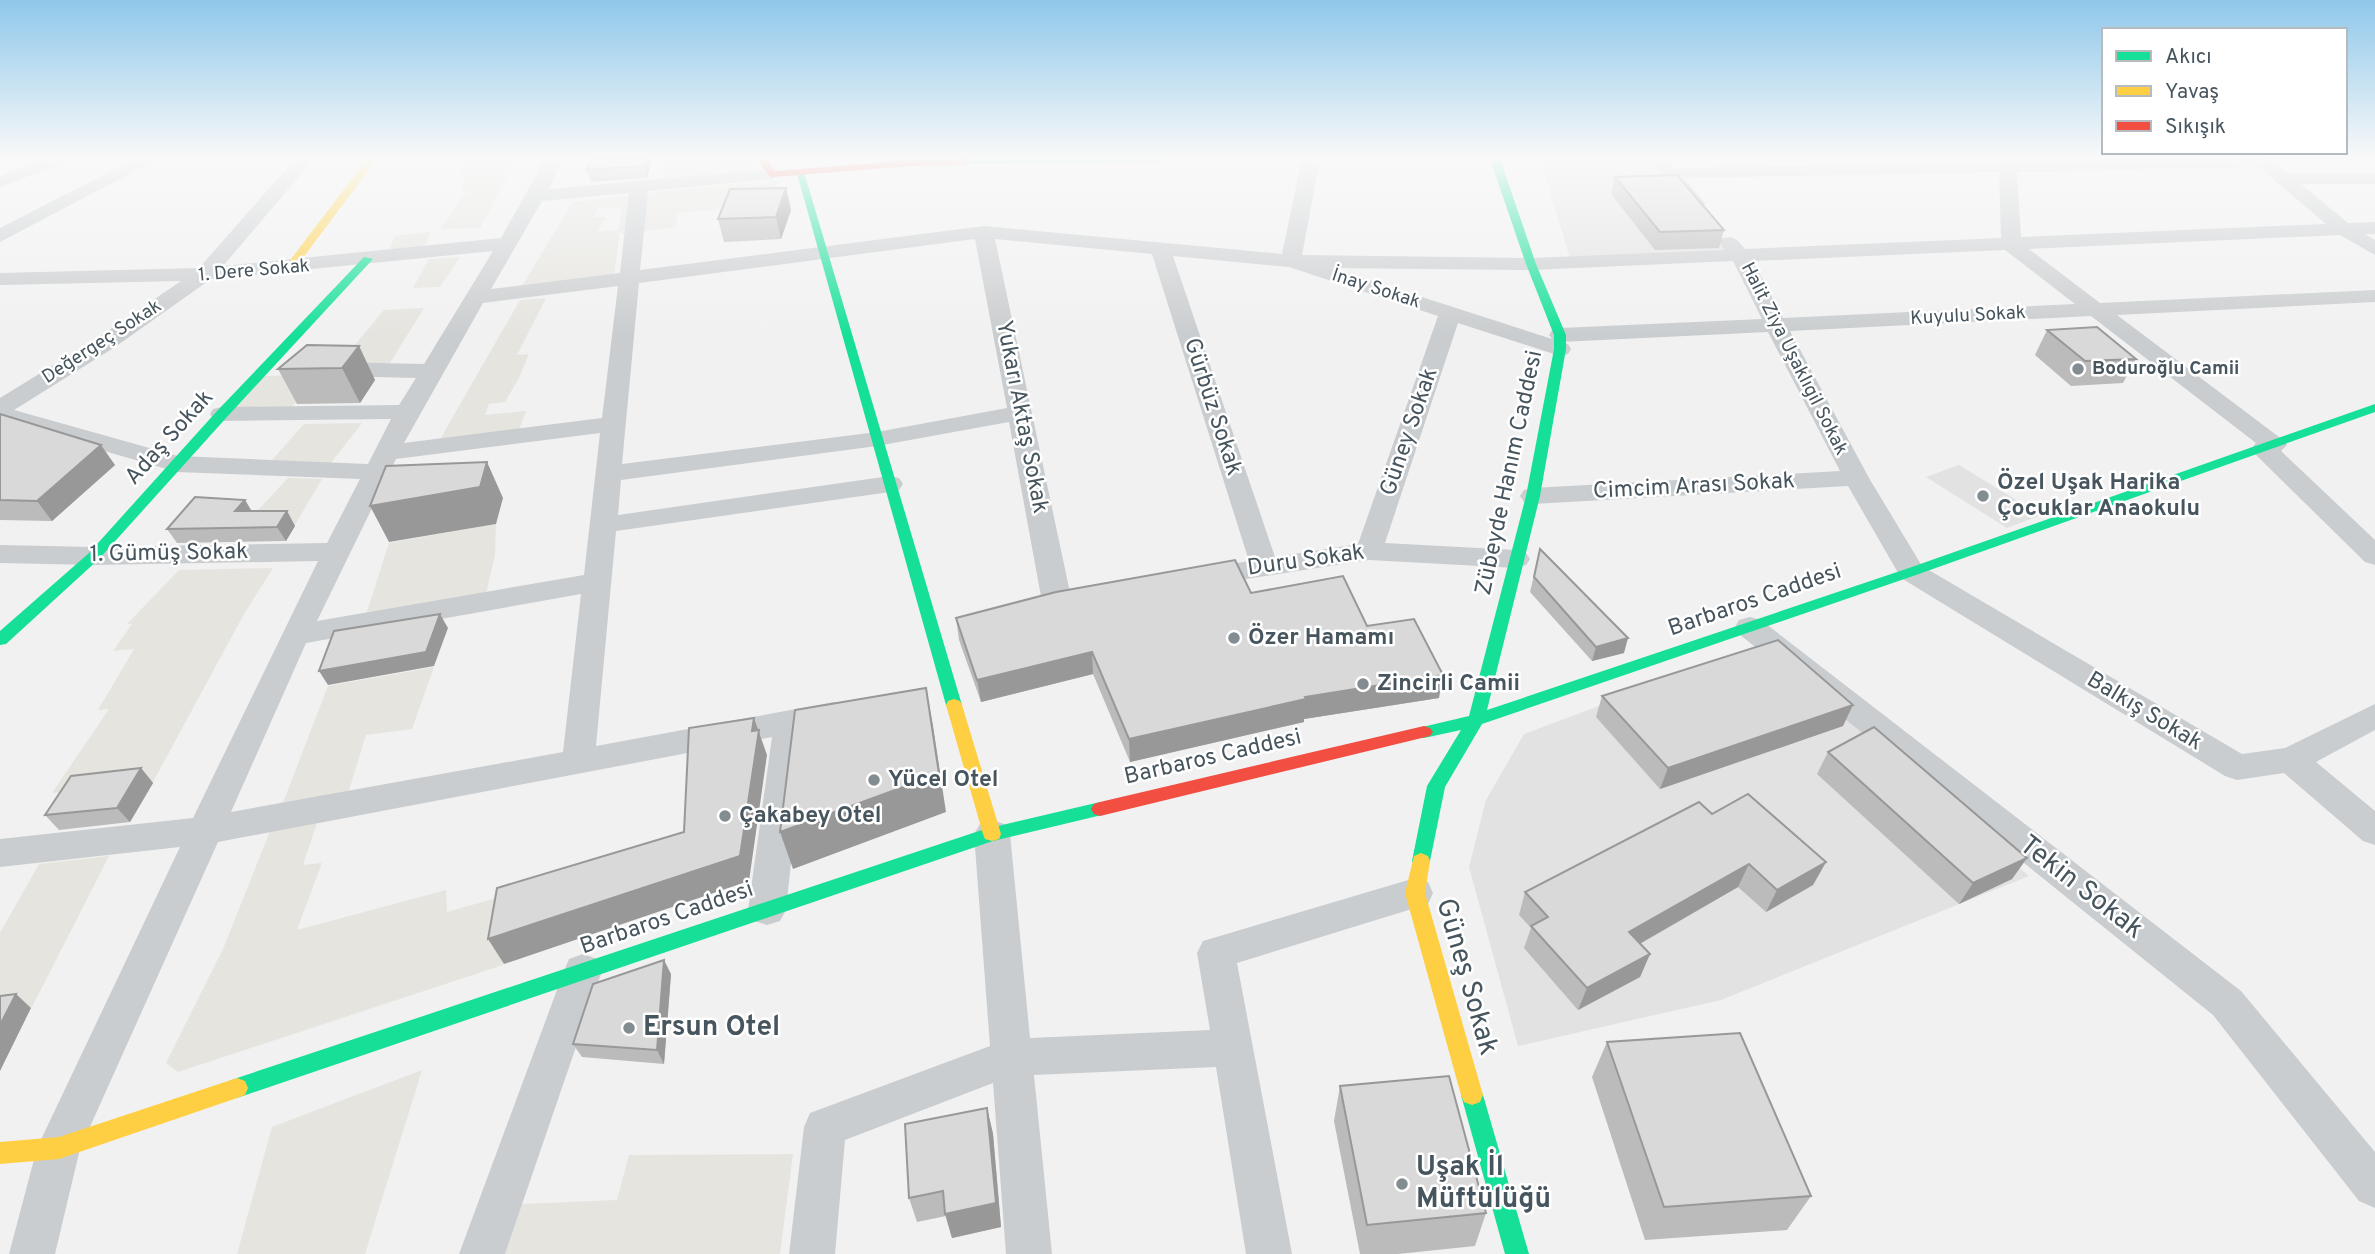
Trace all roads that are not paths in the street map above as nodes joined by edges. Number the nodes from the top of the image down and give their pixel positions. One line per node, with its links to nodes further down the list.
1 (36, 218): 15 (street)
2 (254, 218): 26 (street, Değergeç Sokak)
3 (328, 218): 25 (main road)
4 (523, 218): 16 (street)
5 (636, 218): 27 (street)
6 (812, 218): 20 (main road)
7 (1300, 218): 23 (street)
8 (1515, 218): 24 (main road, Zübeyde Hanım Caddesi)
9 (1709, 218): 21 (street, Halit Ziya Uşaklıgil Sokak)
10 (2010, 218): 17 (street)
11 (2330, 218): 12 (street)
12 (2342, 228): 13 (street); 17 (street); 19 (street)
13 (2375, 228)
14 (984, 232): 18 (street); 20 (street); 41 (street, Yukarı Aktaş Sokak)
15 (0, 236)
16 (507, 243): 22 (street, 1. Dere Sokak); 30 (street)
17 (2011, 245): 21 (street); 31 (street)
18 (1160, 248): 23 (street); 59 (street, Gürbüz Sokak)
19 (2375, 249)
20 (822, 253): 27 (street); 44 (main road)
21 (1741, 256): 24 (street); 33 (street, Halit Ziya Uşaklıgil Sokak)
22 (368, 260): 25 (street, 1. Dere Sokak); 35 (main road, Adaş Sokak)
23 (1291, 261): 24 (street); 32 (street, İnay Sokak)
24 (1531, 264): 34 (main road, Zübeyde Hanım Caddesi)
25 (289, 269): 26 (street, 1. Dere Sokak)
26 (204, 275): 28 (street, 1. Dere Sokak); 37 (street, Değergeç Sokak)
27 (630, 278): 30 (street); 43 (street)
28 (0, 279)
29 (2375, 296): 31 (street, Kuyulu Sokak)
30 (474, 298): 36 (street)
31 (2096, 310): 33 (street, Kuyulu Sokak); 45 (street)
32 (1450, 313): 34 (street, İnay Sokak); 53 (street, Güney Sokak)
33 (1774, 325): 34 (street, Kuyulu Sokak); 49 (street, Halit Ziya Uşaklıgil Sokak)
34 (1560, 342): 51 (main road, Zübeyde Hanım Caddesi)
35 (265, 368): 36 (street); 42 (main road, Adaş Sokak)
36 (432, 371): 39 (street)
37 (0, 408)
38 (2375, 408): 45 (main road, Barbaros Caddesi)
39 (407, 412): 42 (street); 46 (street)
40 (0, 413): 47 (street)
41 (1020, 413): 44 (street); 63 (street, Yukarı Aktaş Sokak)
42 (222, 414): 47 (main road, Adaş Sokak)
43 (614, 424): 46 (street); 48 (street)
44 (877, 439): 48 (street); 50 (main road)
45 (2269, 447): 57 (street); 60 (main road, Barbaros Caddesi)
46 (381, 463): 47 (street); 54 (street)
47 (177, 464): 56 (main road, Adaş Sokak)
48 (608, 474): 52 (street)
49 (1856, 478): 51 (street, Cimcim Arası Sokak); 60 (street, Halit Ziya Uşaklıgil Sokak)
50 (890, 484): 52 (street); 75 (main road)
51 (1533, 496): 58 (main road, Zübeyde Hanım Caddesi)
52 (603, 525): 61 (street)
53 (1369, 551): 58 (street, Duru Sokak); 59 (street, Duru Sokak)
54 (337, 552): 56 (street, 1. Gümüş Sokak); 65 (street)
55 (0, 554): 56 (street, 1. Gümüş Sokak)
56 (94, 556): 66 (main road, Adaş Sokak)
57 (2375, 556)
58 (1516, 559): 69 (main road, Zübeyde Hanım Caddesi)
59 (1264, 565): 62 (street, Duru Sokak)
60 (1911, 572): 64 (main road, Barbaros Caddesi); 71 (street, Balkış Sokak)
61 (597, 582): 65 (street); 72 (street)
62 (1167, 583)
63 (1058, 603)
64 (1750, 627): 69 (main road, Barbaros Caddesi); 84 (street, Tekin Sokak)
65 (295, 635): 73 (street)
66 (0, 640)
67 (857, 710): 70 (street)
68 (2375, 716): 71 (street)
69 (1476, 720): 75 (main road, Barbaros Caddesi); 77 (main road, Güneş Sokak)
70 (790, 722): 72 (street); 78 (street)
71 (2291, 760): 74 (street)
72 (578, 761): 73 (street)
73 (207, 830): 76 (street); 82 (street)
74 (2375, 831)
75 (992, 834): 78 (main road, Barbaros Caddesi); 81 (street)
76 (0, 853)
77 (1415, 893): 80 (street); 90 (main road, Güneş Sokak)
78 (767, 910): 79 (main road, Barbaros Caddesi)
79 (583, 971): 82 (main road, Barbaros Caddesi); 86 (street)
80 (1231, 1048): 81 (street); 89 (street)
81 (1012, 1057): 87 (street); 88 (street)
82 (59, 1148): 83 (main road, Barbaros Caddesi); 85 (street)
83 (0, 1153)
84 (2375, 1186)
85 (32, 1254)
86 (482, 1254)
87 (812, 1254)
88 (1029, 1254)
89 (1269, 1254)
90 (1517, 1254)

